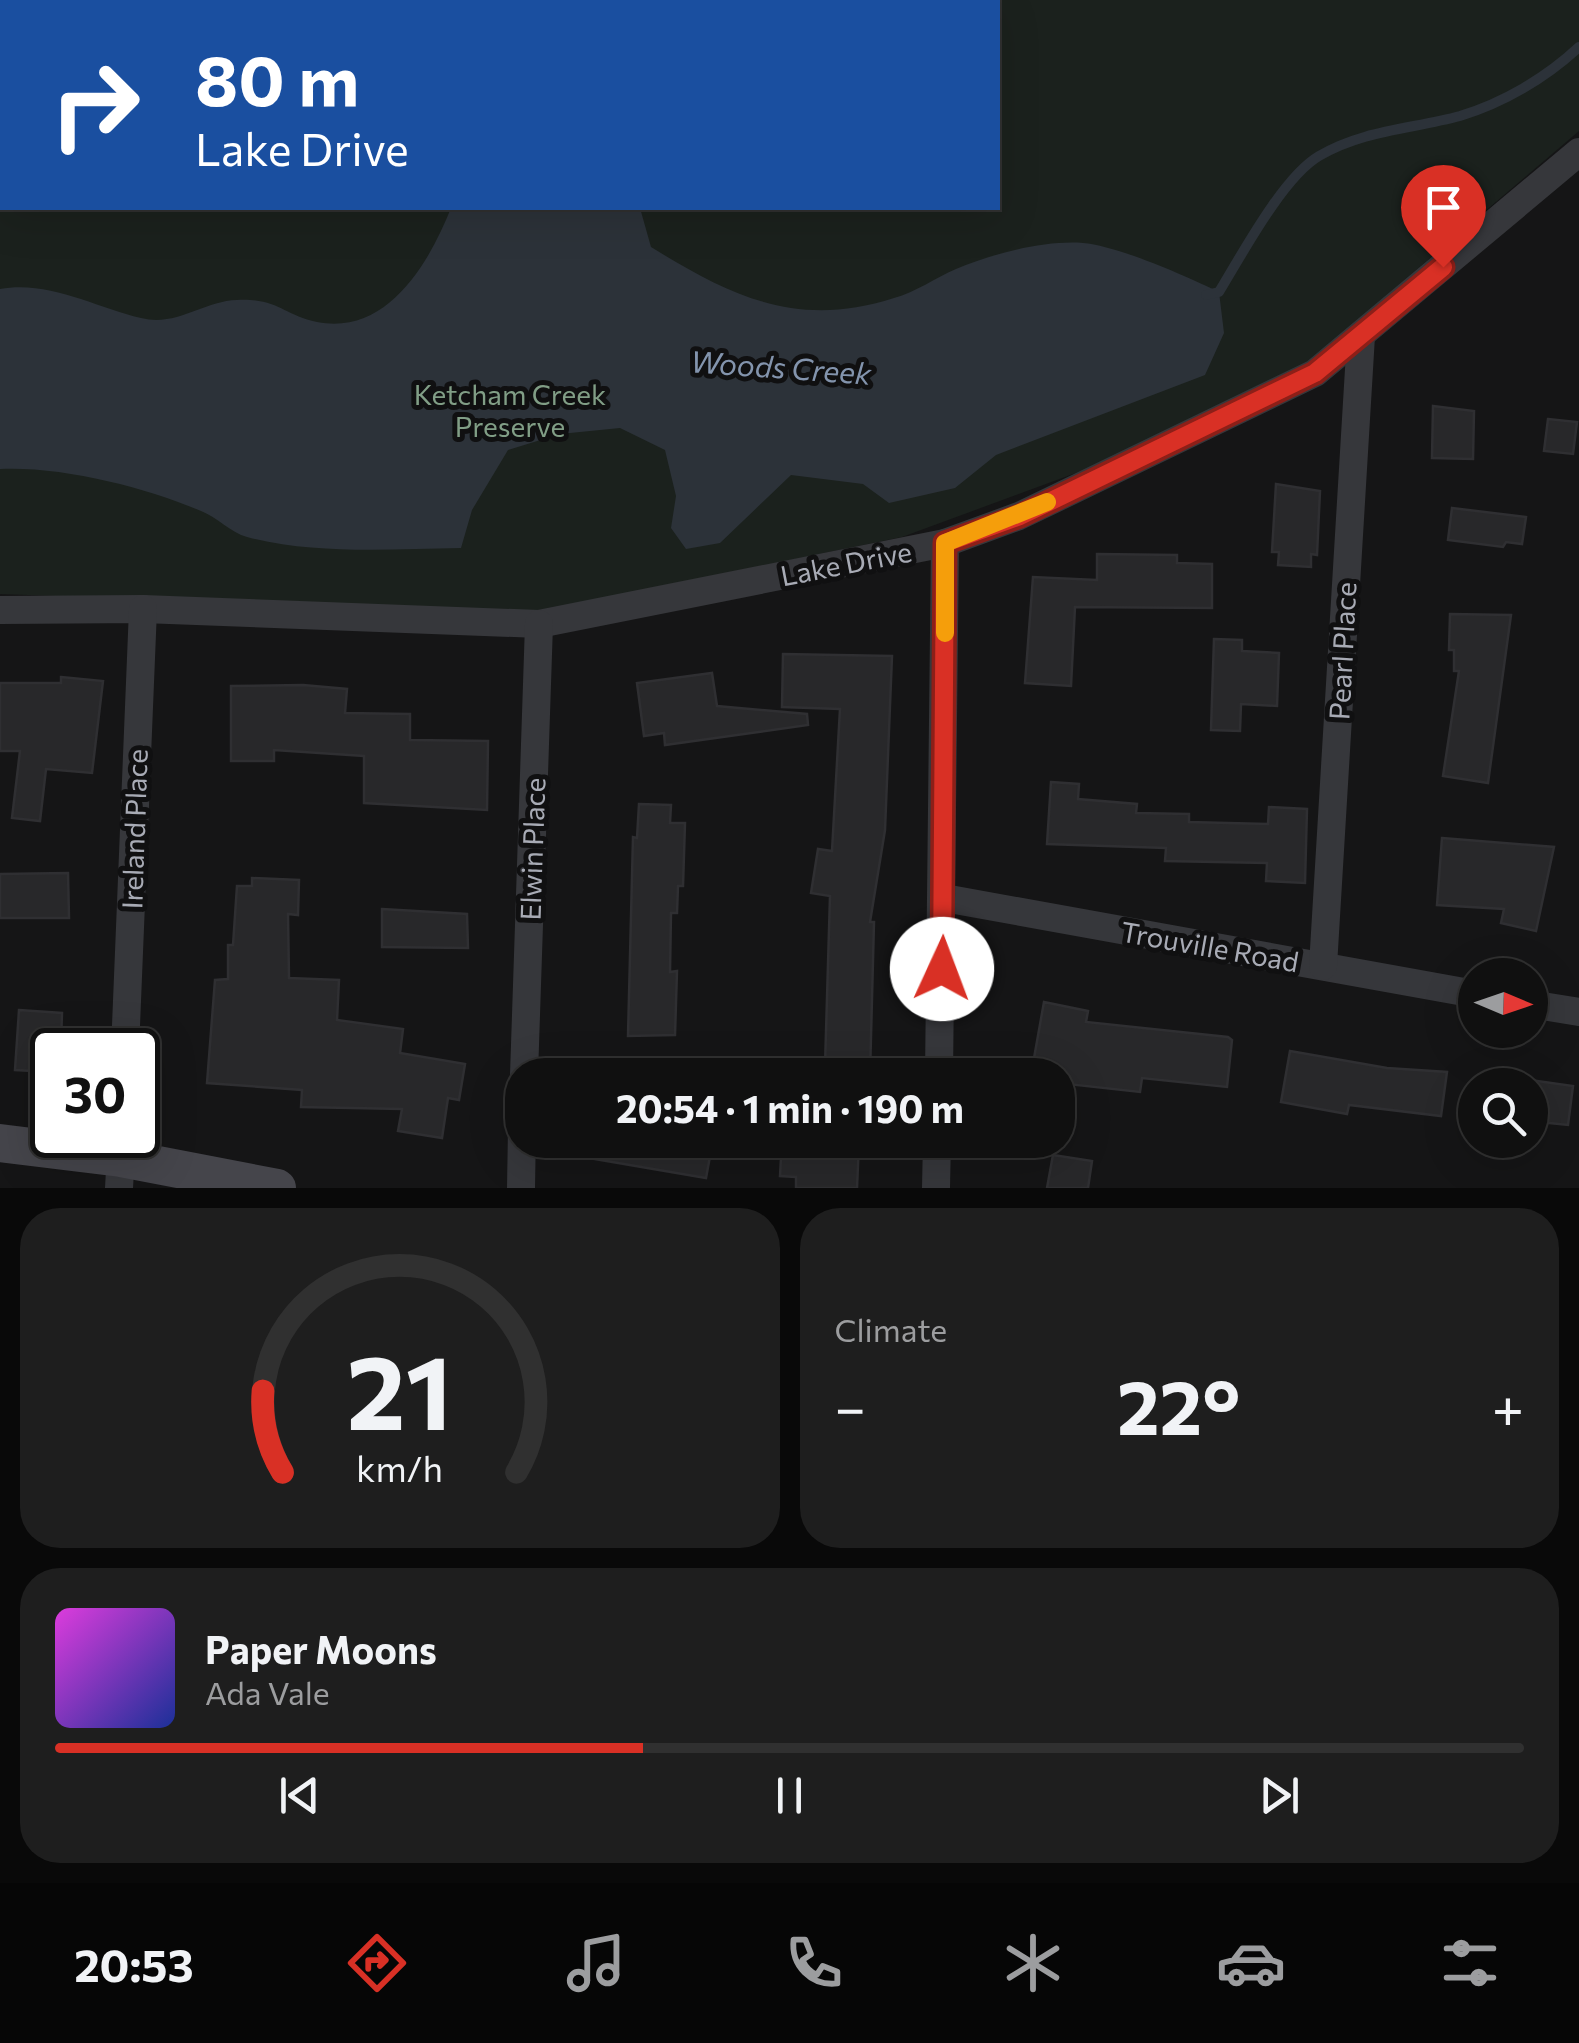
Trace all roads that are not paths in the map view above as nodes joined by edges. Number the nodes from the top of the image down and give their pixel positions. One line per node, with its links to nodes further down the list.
1 (1579, 152): 2 (street, Lake Drive)
2 (1361, 336): 3 (street, Lake Drive); 8 (street, Pearl Place)
3 (945, 543): 6 (street, Lake Drive); 7 (street)
4 (143, 609): 5 (street, Lake Drive); 6 (street, Lake Drive); 12 (street, Ireland Place)
5 (0, 610)
6 (539, 624): 13 (street, Elwin Place)
7 (944, 898): 8 (street, Trouville Road); 14 (street)
8 (1324, 966): 9 (street, Trouville Road)
9 (1458, 991)
10 (1548, 1007): 11 (street)
11 (1579, 1012)
12 (127, 1028)
13 (525, 1058)
14 (939, 1058)
15 (0, 1143): 18 (street)
16 (521, 1158): 20 (street)
17 (937, 1158): 21 (street)
18 (121, 1160): 19 (street)
19 (277, 1188)
20 (520, 1188)
21 (936, 1188)

